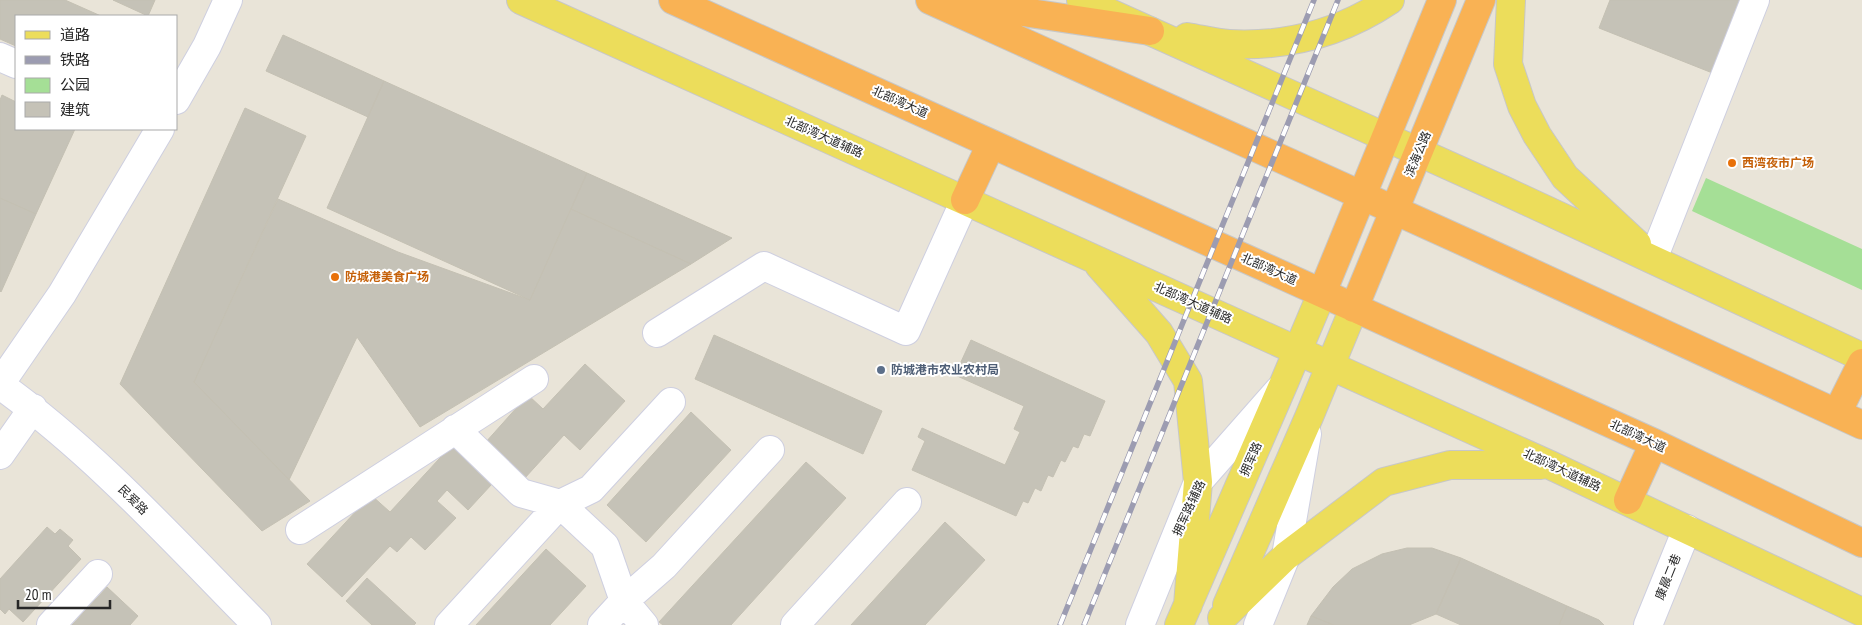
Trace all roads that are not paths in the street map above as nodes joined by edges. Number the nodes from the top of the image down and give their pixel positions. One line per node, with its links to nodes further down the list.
1 (228, 0): 15 (street)
2 (521, 0): 21 (main road, 北部湾大道辅路)
3 (673, 0): 18 (highway, 北部湾大道)
4 (930, 0): 20 (highway)
5 (943, 0): 12 (highway)
6 (1081, 0): 12 (main road)
7 (1390, 0): 12 (main road)
8 (1442, 0): 17 (highway)
9 (1482, 0): 19 (highway, 滨海公路)
10 (1511, 0): 24 (main road)
11 (1754, 0): 24 (street)
12 (1150, 31): 17 (main road)
13 (0, 57): 14 (street)
14 (15, 64)
15 (178, 97)
16 (159, 130): 34 (street)
17 (1386, 138): 19 (main road); 20 (highway)
18 (991, 144): 21 (highway); 25 (highway, 北部湾大道)
19 (1418, 152): 22 (highway, 滨海公路); 24 (main road)
20 (1362, 195): 22 (highway); 25 (highway)
21 (965, 200): 23 (main road, 北部湾大道辅路); 27 (street)
22 (1395, 210): 26 (highway, 滨海公路); 37 (highway)
23 (1094, 258): 28 (main road, 北部湾大道辅路); 45 (main road)
24 (1653, 259): 29 (main road)
25 (1322, 293): 26 (highway, 北部湾大道); 28 (main road, 拥军路)
26 (1354, 308): 31 (main road); 41 (highway, 北部湾大道)
27 (657, 333)
28 (1298, 350): 31 (main road, 北部湾大道辅路); 33 (main road, 拥军路)
29 (1862, 357)
30 (1862, 363): 37 (highway)
31 (1331, 366): 38 (main road); 44 (main road, 北部湾大道辅路)
32 (534, 379): 40 (street)
33 (1284, 383): 45 (street, 拥军路辅路); 56 (main road, 拥军路)
34 (0, 384): 36 (street, 民爱路)
35 (671, 402): 48 (street)
36 (33, 408): 43 (street); 59 (street, 民爱路)
37 (1837, 413): 39 (highway)
38 (1309, 417): 52 (street); 57 (main road)
39 (1862, 425)
40 (455, 429): 48 (street); 50 (street)
41 (1654, 443): 46 (highway); 51 (highway, 北部湾大道)
42 (770, 450): 54 (street)
43 (0, 455)
44 (1550, 464): 46 (main road, 北部湾大道辅路); 52 (main road)
45 (1198, 482): 56 (main road); 64 (street, 拥军路辅路)
46 (1628, 500): 49 (main road, 北部湾大道辅路)
47 (907, 502): 63 (street)
48 (560, 504): 54 (street); 60 (street)
49 (1687, 529): 55 (main road, 北部湾大道辅路); 66 (street, 康晨二巷)
50 (300, 530)
51 (1862, 543)
52 (1286, 556): 57 (main road); 65 (street)
53 (98, 574): 58 (street)
54 (624, 601): 61 (street); 62 (street)
55 (1862, 612)
56 (1183, 615)
57 (1220, 621)
58 (51, 625)
59 (257, 625)
60 (449, 625)
61 (602, 625)
62 (644, 625)
63 (795, 625)
64 (1140, 625)
65 (1258, 625)
66 (1648, 625)

